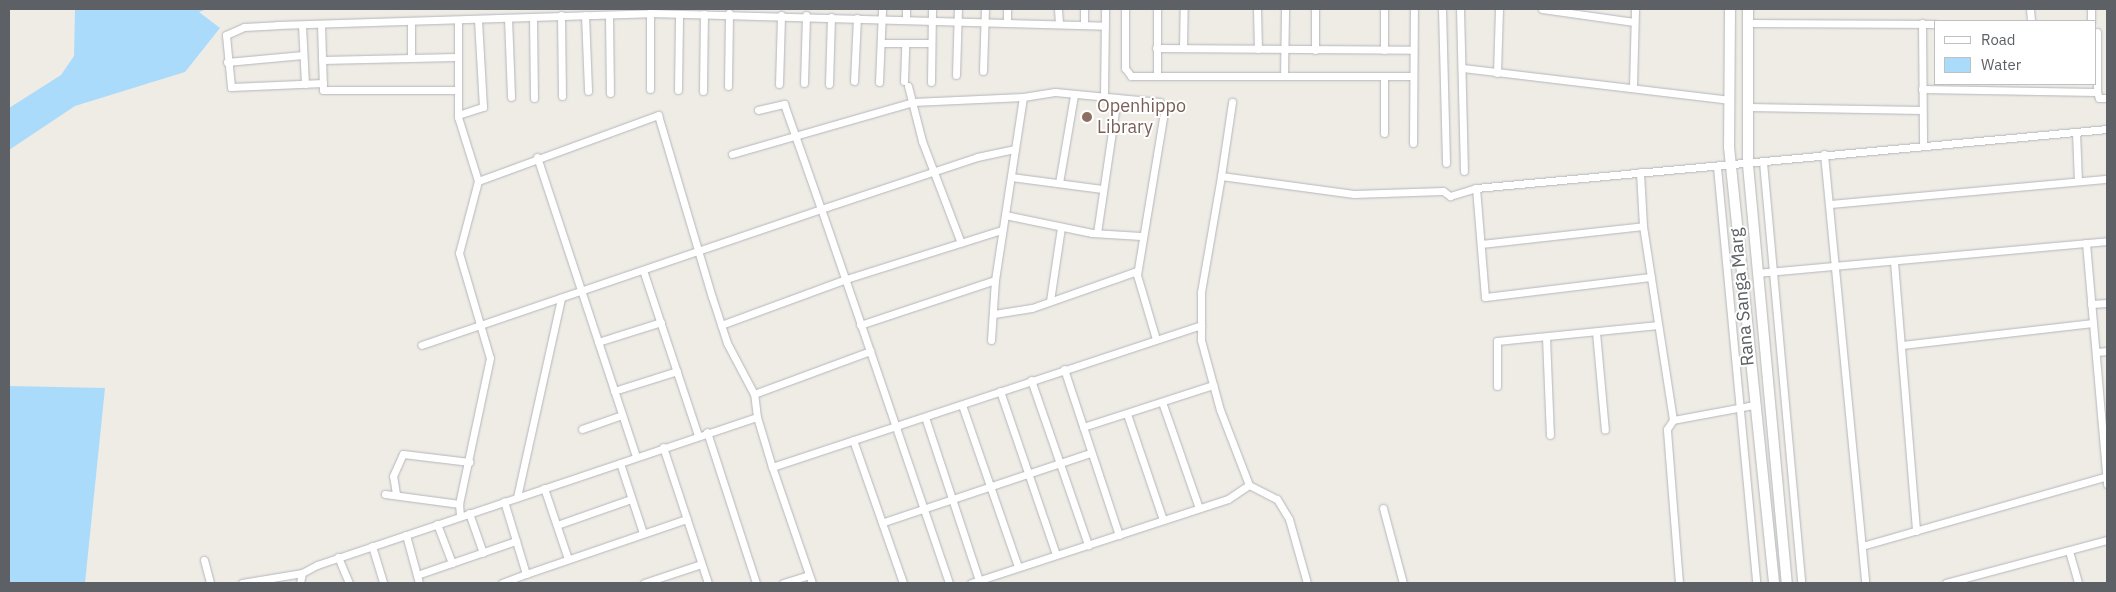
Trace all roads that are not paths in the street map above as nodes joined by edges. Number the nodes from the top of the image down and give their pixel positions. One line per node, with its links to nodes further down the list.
1 (854, 9): 38 (street)
2 (882, 9): 39 (street)
3 (906, 9): 40 (street)
4 (932, 9): 41 (street)
5 (958, 9): 42 (street)
6 (985, 9): 43 (street)
7 (1007, 9): 45 (street)
8 (1058, 9): 49 (street)
9 (1084, 9): 53 (street)
10 (1105, 9): 56 (street)
11 (1125, 9): 78 (street)
12 (1157, 9): 62 (street)
13 (1184, 9): 63 (street)
14 (1257, 9): 64 (street)
15 (1284, 9): 65 (street)
16 (1315, 9): 66 (street)
17 (1384, 9): 67 (street)
18 (1414, 9): 68 (street)
19 (1442, 9): 126 (street)
20 (1460, 9): 74 (street)
21 (1499, 9): 76 (street)
22 (1542, 9): 48 (street)
23 (1635, 9): 48 (street)
24 (1730, 9): 108 (main road, Rana Sanga Marg)
25 (1748, 9): 50 (main road, Rana Sanga Marg)
26 (734, 11): 29 (street); 33 (street); 90 (street)
27 (650, 13): 28 (street); 32 (street); 92 (street)
28 (679, 14): 29 (street); 95 (street)
29 (704, 14): 96 (street)
30 (560, 15): 31 (street); 37 (street); 101 (street)
31 (585, 15): 32 (street); 97 (street)
32 (609, 15): 99 (street)
33 (782, 15): 34 (street); 88 (street)
34 (806, 15): 35 (street); 86 (street)
35 (831, 17): 38 (street); 89 (street)
36 (508, 18): 37 (street); 44 (street); 102 (street)
37 (534, 18): 105 (street)
38 (855, 18): 39 (street); 82 (street)
39 (882, 19): 40 (street); 59 (street)
40 (906, 19): 41 (street)
41 (931, 19): 42 (street); 61 (street)
42 (958, 19): 43 (street); 77 (street)
43 (985, 20): 45 (street); 75 (street)
44 (478, 21): 47 (street); 114 (street)
45 (1007, 21): 49 (street)
46 (411, 22): 47 (street); 52 (street); 71 (street)
47 (458, 22): 70 (street)
48 (1634, 22): 91 (street)
49 (1059, 23): 53 (street)
50 (1748, 23): 51 (street); 111 (main road, Rana Sanga Marg)
51 (1922, 23): 54 (street); 93 (street)
52 (321, 24): 55 (street); 72 (street)
53 (1084, 24): 56 (street)
54 (1934, 24)
55 (302, 25): 69 (street); 73 (street)
56 (1105, 26): 104 (street)
57 (2096, 32): 58 (street); 98 (street)
58 (2107, 32)
59 (881, 43): 60 (street); 83 (street)
60 (905, 43): 61 (street); 109 (street)
61 (930, 43): 84 (street)
62 (1156, 48): 63 (street); 78 (street)
63 (1183, 48): 64 (street)
64 (1258, 49): 65 (street)
65 (1284, 49): 66 (street); 79 (street)
66 (1315, 50): 67 (street)
67 (1384, 50): 68 (street)
68 (1413, 50): 81 (street)
69 (303, 55): 73 (street); 87 (street)
70 (456, 57): 71 (street); 94 (street)
71 (411, 58): 72 (street)
72 (322, 60): 85 (street)
73 (227, 62): 87 (street)
74 (1462, 68): 76 (street); 131 (street)
75 (983, 72)
76 (1497, 73): 91 (street)
77 (956, 74)
78 (1157, 76): 79 (street)
79 (1284, 76): 80 (street)
80 (1384, 76): 81 (street); 118 (street)
81 (1413, 76): 119 (street)
82 (854, 81)
83 (879, 82)
84 (931, 82)
85 (322, 83): 87 (street); 94 (street)
86 (804, 83)
87 (305, 84)
88 (779, 84)
89 (829, 84)
90 (728, 86)
91 (1633, 87): 108 (street)
92 (650, 89)
93 (1922, 89): 98 (street); 113 (street)
94 (457, 90): 114 (street)
95 (678, 90)
96 (703, 90)
97 (588, 92)
98 (2097, 92): 107 (street)
99 (610, 93)
100 (1074, 95): 103 (street); 104 (street); 138 (street)
101 (562, 96)
102 (511, 97)
103 (1023, 97): 109 (street); 121 (street)
104 (1104, 97): 106 (street)
105 (534, 98)
106 (1116, 98): 140 (street); 148 (street)
107 (2107, 98)
108 (1730, 100): 127 (main road, Rana Sanga Marg)
109 (912, 102): 117 (street); 130 (street)
110 (1232, 102): 133 (street)
111 (1748, 107): 113 (street); 128 (main road, Rana Sanga Marg)
112 (758, 110): 117 (street)
113 (1922, 110): 120 (street)
114 (461, 114): 136 (street)
115 (2107, 129): 116 (street)
116 (2076, 132): 120 (street); 137 (street)
117 (794, 133): 122 (street); 142 (street)
118 (1384, 133)
119 (1413, 143)
120 (1923, 143): 123 (street)
121 (1014, 149): 130 (street); 134 (street)
122 (732, 154)
123 (1824, 154): 125 (street); 141 (street)
124 (537, 157): 136 (street); 153 (street); 163 (street)
125 (1763, 162): 128 (street); 158 (street)
126 (1446, 163)
127 (1730, 165): 128 (street); 129 (street); 198 (main road, Rana Sanga Marg)
128 (1748, 165): 159 (main road, Rana Sanga Marg)
129 (1717, 167): 132 (street); 199 (street)
130 (935, 171): 142 (street); 150 (street)
131 (1464, 171)
132 (1640, 172): 139 (street); 144 (street)
133 (1221, 176): 139 (street); 174 (street)
134 (1011, 177): 138 (street); 143 (street)
135 (2107, 179): 137 (street)
136 (478, 181): 171 (street)
137 (2078, 181): 141 (street)
138 (1059, 183): 140 (street)
139 (1476, 188): 152 (street)
140 (1102, 189): 147 (street)
141 (1831, 204): 155 (street)
142 (821, 209): 153 (street); 161 (street)
143 (1005, 215): 145 (street); 146 (street)
144 (1643, 226): 152 (street); 160 (street)
145 (1061, 227): 147 (street); 165 (street)
146 (1002, 230): 150 (street); 162 (street)
147 (1097, 233): 148 (street)
148 (1141, 236): 157 (street)
149 (2107, 241): 151 (street)
150 (961, 243): 161 (street)
151 (2086, 243): 154 (street); 167 (street)
152 (1481, 244): 160 (street)
153 (697, 251): 156 (street); 172 (street)
154 (1894, 262): 155 (street); 182 (street)
155 (1837, 267): 158 (street); 250 (street)
156 (643, 270): 163 (street); 169 (street)
157 (1137, 271): 165 (street); 178 (street)
158 (1773, 272): 159 (street); 286 (street)
159 (1757, 273): 285 (main road, Rana Sanga Marg)
160 (1651, 277): 175 (street)
161 (843, 280): 172 (street); 173 (street)
162 (995, 280): 168 (street); 173 (street)
163 (581, 290): 164 (street); 180 (street)
164 (561, 298): 171 (street); 227 (street)
165 (1050, 300): 168 (street)
166 (2107, 303): 167 (street)
167 (2091, 304): 170 (street)
168 (994, 314): 179 (street)
169 (661, 322): 180 (street); 187 (street)
170 (2093, 323): 182 (street); 185 (street)
171 (481, 324): 181 (street); 216 (street)
172 (721, 325): 193 (street)
173 (860, 325): 183 (street)
174 (1201, 325): 178 (street); 189 (street)
175 (1658, 325): 176 (street); 204 (street)
176 (1596, 332): 177 (street); 208 (street)
177 (1546, 336): 190 (street); 211 (street)
178 (1156, 339): 186 (street)
179 (991, 340)
180 (598, 342): 191 (street)
181 (422, 345)
182 (1902, 345): 242 (street)
183 (870, 350): 193 (street); 205 (street)
184 (2107, 351): 185 (street)
185 (2097, 352): 194 (street)
186 (1064, 369): 188 (street); 206 (street)
187 (677, 370): 191 (street); 210 (street)
188 (1031, 380): 192 (street); 218 (street)
189 (1213, 385): 196 (street); 222 (street)
190 (1497, 386)
191 (614, 391): 201 (street)
192 (1000, 391): 197 (street); 220 (street)
193 (754, 394): 202 (street)
194 (2099, 399): 195 (street); 221 (street)
195 (2107, 399)
196 (1162, 402): 200 (street); 232 (street)
197 (962, 405): 203 (street); 223 (street)
198 (1754, 405): 199 (street); 284 (main road, Rana Sanga Marg)
199 (1740, 408): 204 (street); 283 (street)
200 (1127, 414): 206 (street); 238 (street)
201 (622, 415): 207 (street); 215 (street)
202 (756, 417): 209 (street); 219 (street)
203 (925, 417): 205 (street); 229 (street)
204 (1673, 420): 282 (street)
205 (895, 427): 212 (street); 234 (street)
206 (1083, 427): 214 (street)
207 (582, 429)
208 (1606, 430)
209 (708, 432): 210 (street); 274 (street)
210 (698, 435): 213 (street)
211 (1550, 435)
212 (853, 440): 219 (street); 239 (street)
213 (663, 447): 215 (street); 237 (street)
214 (1090, 453): 218 (street); 245 (street)
215 (636, 456): 217 (street)
216 (470, 462): 226 (street); 231 (street)
217 (620, 463): 224 (street); 228 (street)
218 (1059, 463): 220 (street); 248 (street)
219 (772, 467): 263 (street)
220 (1028, 473): 223 (street); 253 (street)
221 (2107, 479): 242 (street)
222 (1249, 485): 232 (street); 280 (street)
223 (989, 486): 229 (street); 259 (street)
224 (544, 488): 227 (street); 241 (street)
225 (384, 494): 226 (street)
226 (396, 494): 231 (street)
227 (516, 497): 230 (street)
228 (631, 499): 241 (street); 243 (street)
229 (950, 499): 234 (street); 264 (street)
230 (504, 501): 235 (street); 247 (street)
231 (459, 504): 236 (street)
232 (1199, 508): 238 (street)
233 (1383, 508): 281 (street)
234 (922, 509): 239 (street); 278 (street)
235 (469, 513): 236 (street); 252 (street)
236 (460, 516): 240 (street)
237 (687, 519): 243 (street); 258 (street)
238 (1163, 520): 245 (street)
239 (884, 522): 277 (street)
240 (437, 524): 244 (street); 257 (street)
241 (557, 525): 255 (street)
242 (1916, 530): 250 (street)
243 (643, 533): 255 (street)
244 (406, 535): 249 (street); 262 (street)
245 (1119, 535): 248 (street)
246 (2107, 540): 251 (street)
247 (516, 541): 252 (street); 261 (street)
248 (1088, 545): 253 (street)
249 (372, 546): 254 (street); 269 (street)
250 (1862, 546): 287 (street)
251 (2069, 551): 288 (street); 289 (street)
252 (483, 553): 257 (street)
253 (1056, 555): 259 (street)
254 (338, 557): 260 (street); 268 (street)
255 (568, 559): 261 (street)
256 (204, 560): 265 (street)
257 (452, 563): 262 (street)
258 (701, 564): 272 (street); 273 (street)
259 (1018, 567): 264 (street)
260 (302, 573): 266 (street); 267 (street)
261 (526, 574): 271 (street)
262 (417, 575): 270 (street)
263 (809, 575): 275 (street); 276 (street)
264 (979, 580): 279 (street)
265 (210, 583)
266 (242, 583)
267 (300, 583)
268 (349, 583)
269 (383, 583)
270 (419, 583)
271 (502, 583)
272 (644, 583)
273 (708, 583)
274 (756, 583)
275 (783, 583)
276 (812, 583)
277 (903, 583)
278 (950, 583)
279 (971, 583)
280 (1307, 583)
281 (1403, 583)
282 (1679, 583)
283 (1756, 583)
284 (1774, 583)
285 (1787, 583)
286 (1801, 583)
287 (1865, 583)
288 (1946, 583)
289 (2078, 583)

